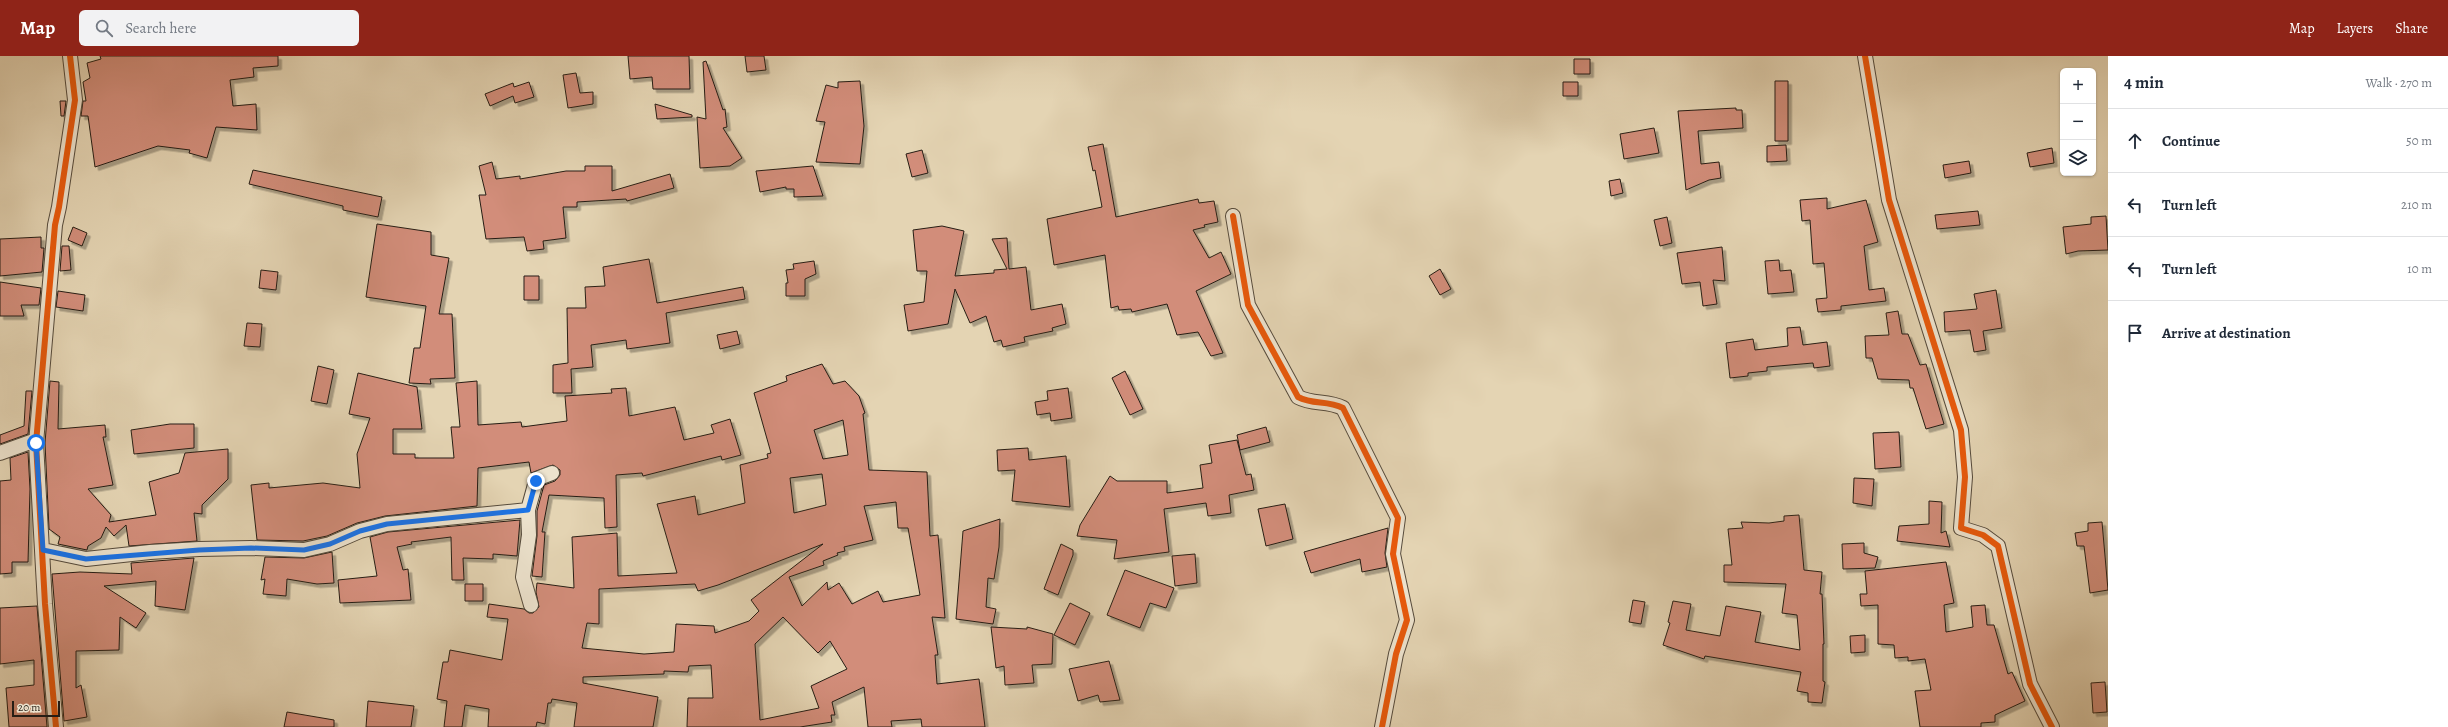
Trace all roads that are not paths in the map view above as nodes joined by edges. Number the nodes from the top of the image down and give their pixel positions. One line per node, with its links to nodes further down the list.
1 (70, 56): 4 (street)
2 (1865, 56): 12 (street)
3 (1233, 216): 11 (street)
4 (36, 440): 5 (street); 8 (street)
5 (0, 453)
6 (552, 473): 7 (street)
7 (528, 510): 8 (street); 9 (street)
8 (43, 550): 10 (street)
9 (531, 605)
10 (56, 727)
11 (1382, 727)
12 (2052, 727)

